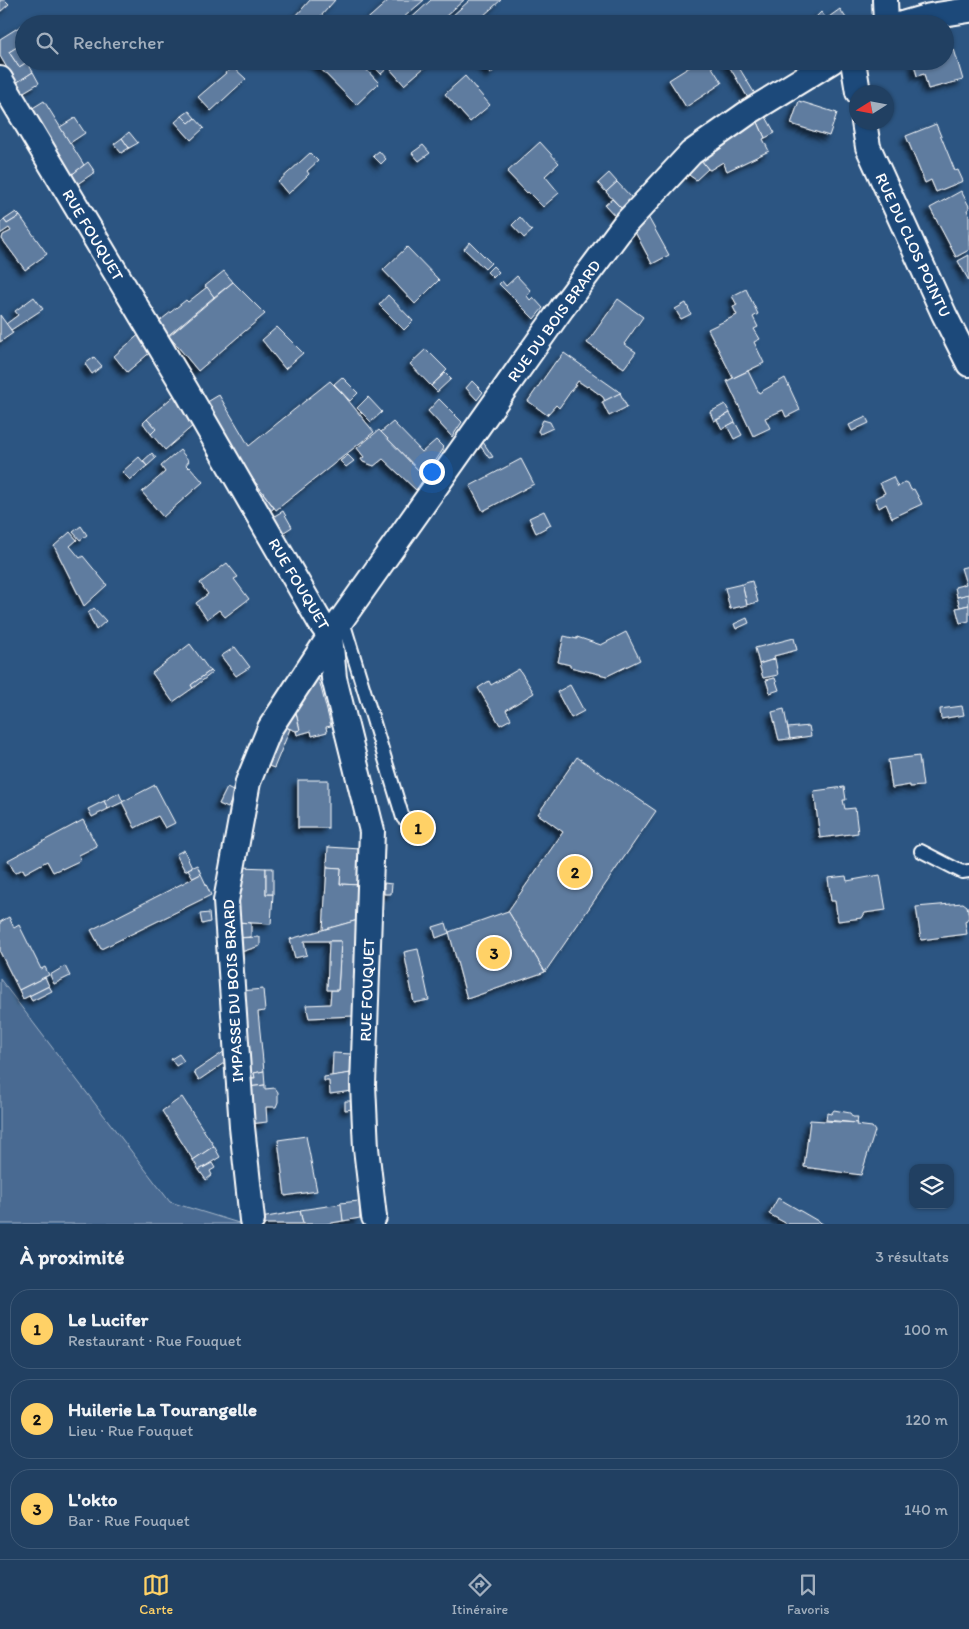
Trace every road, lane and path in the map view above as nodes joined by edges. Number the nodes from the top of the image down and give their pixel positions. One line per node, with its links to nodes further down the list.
1 (885, 0): 3 (street)
2 (969, 10): 4 (street)
3 (886, 15)
4 (936, 15)
5 (817, 70): 11 (street, RUE DU BOIS BRARD)
6 (854, 70): 8 (street)
7 (0, 78): 11 (street, RUE FOUQUET)
8 (857, 85)
9 (865, 130): 10 (street, RUE DU CLOS POINTU)
10 (969, 364)
11 (336, 627): 12 (lane); 15 (street, RUE FOUQUET); 16 (street, IMPASSE DU BOIS BRARD)
12 (403, 818)
13 (921, 851): 14 (lane)
14 (969, 871)
15 (374, 1217)
16 (252, 1220)

